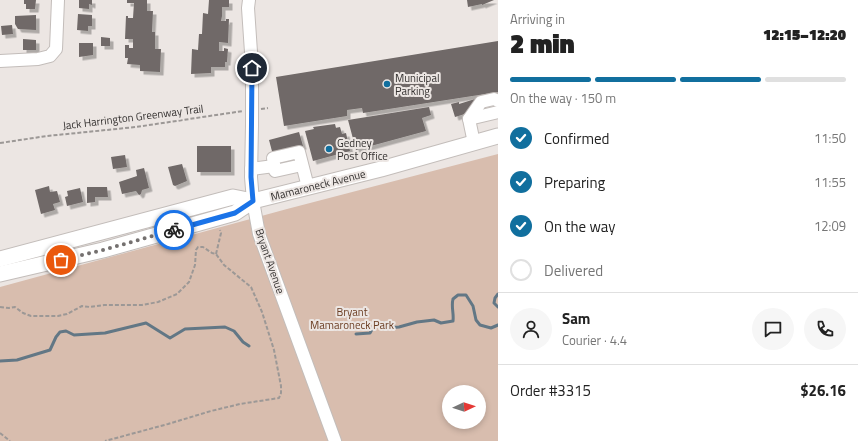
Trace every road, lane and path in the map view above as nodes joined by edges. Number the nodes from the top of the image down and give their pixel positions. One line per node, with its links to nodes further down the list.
1 (58, 0): 3 (street)
2 (249, 0): 13 (street, Bryant Avenue, bridge)
3 (0, 61)
4 (498, 101): 9 (street)
5 (268, 108): 6 (path)
6 (260, 109)
7 (246, 111): 11 (path, Jack Harrington Greenway Trail)
8 (498, 112): 9 (street)
9 (469, 119): 12 (street)
10 (498, 136): 12 (main road, Mamaroneck Avenue)
11 (0, 143)
12 (474, 143): 14 (main road, Mamaroneck Avenue)
13 (251, 169): 14 (street); 15 (street, Bryant Avenue)
14 (308, 187): 15 (main road, Mamaroneck Avenue)
15 (253, 201): 16 (main road, Mamaroneck Avenue); 18 (main road, Mamaroneck Avenue); 24 (street, Bryant Avenue)
16 (215, 219): 17 (path); 19 (main road, Mamaroneck Avenue)
17 (216, 254): 20 (path); 23 (path)
18 (0, 259)
19 (0, 274)
20 (0, 307)
21 (0, 432): 22 (path)
22 (10, 441)
23 (105, 441)
24 (335, 441)

